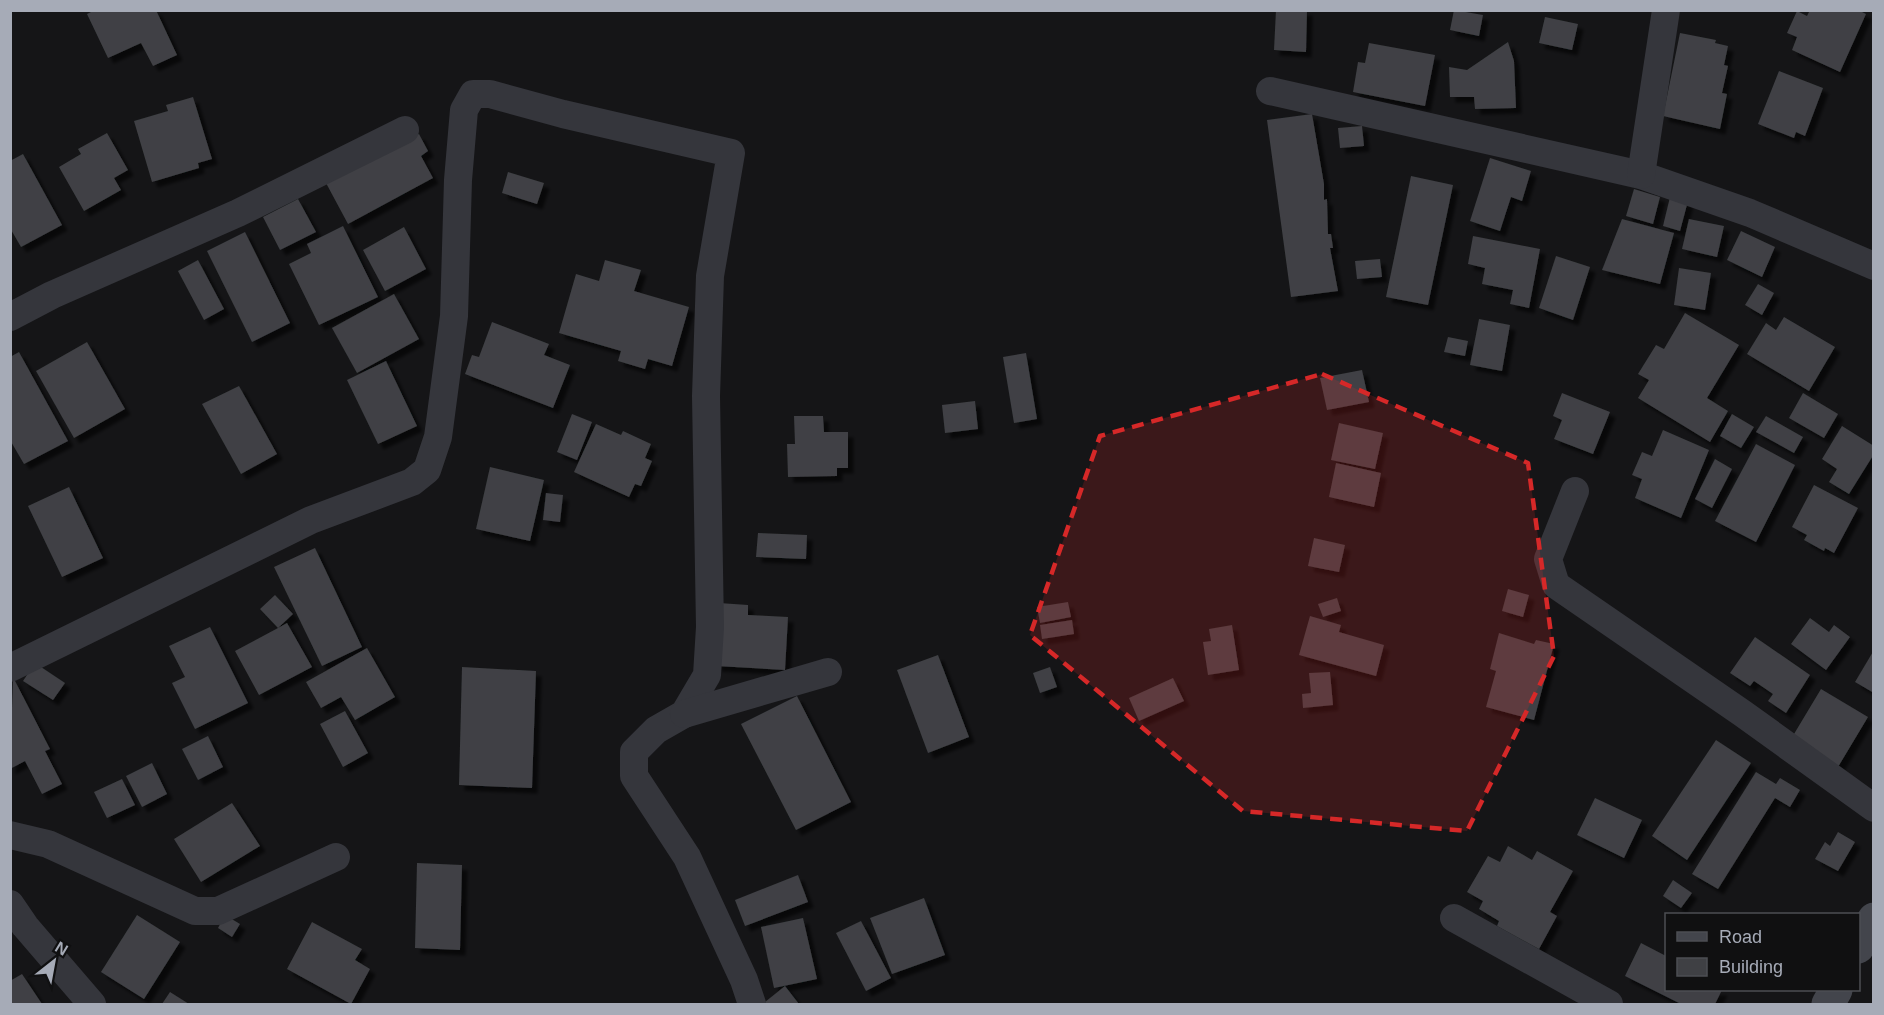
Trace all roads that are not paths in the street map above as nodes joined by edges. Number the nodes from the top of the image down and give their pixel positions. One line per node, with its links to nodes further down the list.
1 (1666, 10): 4 (street)
2 (1270, 91): 4 (street)
3 (405, 130): 6 (street)
4 (1641, 175): 5 (street)
5 (1874, 266)
6 (10, 317)
7 (1575, 491): 11 (street)
8 (10, 668): 10 (street)
9 (828, 672): 10 (street)
10 (684, 714): 20 (street)
11 (1874, 808)
12 (10, 835): 13 (street)
13 (336, 856)
14 (1454, 918): 21 (street)
15 (1874, 919): 17 (main road)
16 (15, 922): 19 (street)
17 (1860, 944)
18 (1835, 991): 22 (main road)
19 (92, 1005)
20 (752, 1005)
21 (1609, 1005)
22 (1828, 1005)

